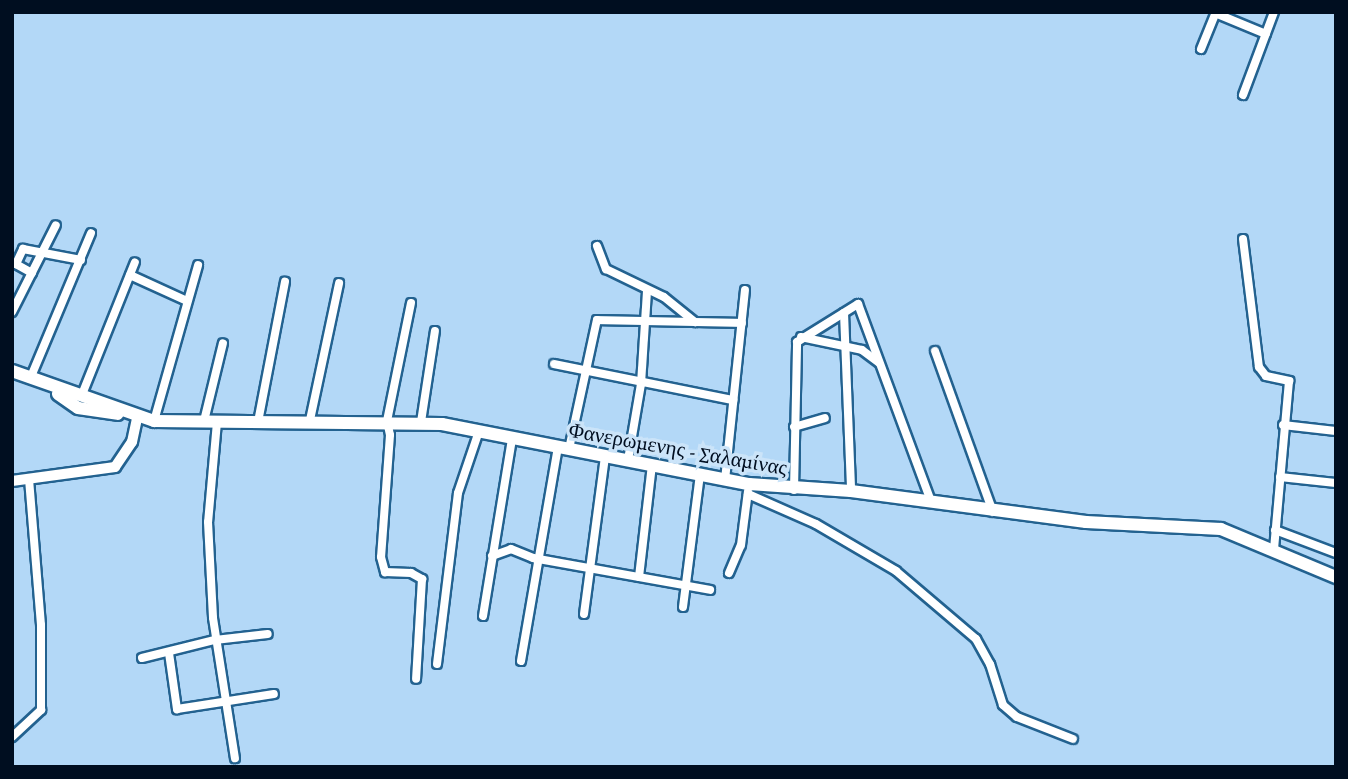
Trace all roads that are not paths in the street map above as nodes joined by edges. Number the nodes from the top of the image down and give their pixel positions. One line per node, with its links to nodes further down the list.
1 (1274, 12): 3 (street)
2 (1216, 13): 3 (street); 4 (street)
3 (1266, 34): 5 (street)
4 (1201, 49)
5 (1243, 95)
6 (56, 225): 10 (street)
7 (90, 233): 11 (street)
8 (1243, 239): 48 (street)
9 (597, 246): 19 (street)
10 (43, 252): 11 (street); 14 (street); 14 (street)
11 (81, 260): 36 (street)
12 (135, 262): 15 (street)
13 (198, 265): 20 (street)
14 (32, 273): 22 (street)
15 (130, 275): 20 (street); 38 (street)
16 (285, 282): 46 (street)
17 (339, 283): 42 (street)
18 (746, 290): 26 (street)
19 (647, 291): 24 (street); 25 (street)
20 (187, 301): 43 (street)
21 (411, 303): 44 (street)
22 (12, 312)
23 (844, 313): 28 (street); 30 (street); 32 (street)
24 (644, 322): 25 (street); 34 (street); 37 (street)
25 (695, 322): 26 (street)
26 (742, 323): 39 (street)
27 (435, 331): 47 (street)
28 (801, 338): 30 (street); 49 (street)
29 (223, 343): 45 (street)
30 (846, 348): 32 (street); 65 (street)
31 (935, 351): 67 (street)
32 (879, 363): 66 (street)
33 (554, 364): 34 (street)
34 (586, 370): 37 (street); 53 (street)
35 (12, 371): 36 (main road, Φανερωμενης - Σαλαμίνας)
36 (36, 381): 38 (main road, Φανερωμενης - Σαλαμίνας); 40 (main road)
37 (641, 384): 39 (street); 55 (street)
38 (82, 397): 40 (main road, Φανερωμενης - Σαλαμίνας)
39 (733, 400): 60 (street)
40 (131, 416): 43 (main road, Φανερωμενης - Σαλαμίνας); 59 (street)
41 (825, 418): 49 (street)
42 (310, 420): 44 (main road, Φανερωμενης - Σαλαμίνας); 46 (main road, Φανερωμενης - Σαλαμίνας)
43 (153, 421): 45 (main road, Φανερωμενης - Σαλαμίνας)
44 (387, 421): 47 (main road, Φανερωμενης - Σαλαμίνας); 88 (street)
45 (210, 422): 46 (main road, Φανερωμενης - Σαλαμίνας); 83 (street)
46 (258, 422)
47 (421, 422): 50 (main road, Φανερωμενης - Σαλαμίνας)
48 (1283, 425): 51 (street); 58 (street)
49 (794, 427): 64 (street)
50 (479, 431): 52 (main road, Φανερωμενης - Σαλαμίνας); 87 (street)
51 (1336, 431)
52 (512, 439): 53 (main road, Φανερωμενης - Σαλαμίνας); 71 (street)
53 (563, 448): 54 (main road, Φανερωμενης - Σαλαμίνας); 72 (street)
54 (605, 456): 55 (main road, Φανερωμενης - Σαλαμίνας); 73 (street)
55 (628, 460): 56 (main road, Φανερωμενης - Σαλαμίνας)
56 (652, 465): 57 (main road, Φανερωμενης - Σαλαμίνας); 75 (street)
57 (700, 475): 60 (main road, Φανερωμενης - Σαλαμίνας); 77 (street)
58 (1280, 477): 62 (street); 68 (street)
59 (29, 478): 61 (street); 91 (street)
60 (725, 480): 63 (main road, Φανερωμενης - Σαλαμίνας)
61 (12, 481)
62 (1336, 483)
63 (748, 489): 64 (main road, Φανερωμενης - Σαλαμίνας); 74 (street); 92 (street)
64 (794, 490): 65 (main road, Φανερωμενης - Σαλαμίνας)
65 (851, 491): 66 (main road, Φανερωμενης - Σαλαμίνας)
66 (931, 501): 67 (main road, Φανερωμενης - Σαλαμίνας)
67 (993, 512): 69 (main road, Φανερωμενης - Σαλαμίνας)
68 (1275, 530): 69 (street); 70 (street)
69 (1274, 548): 76 (main road, Φανερωμενης - Σαλαμίνας)
70 (1336, 553)
71 (492, 556): 72 (street); 81 (street)
72 (541, 558): 73 (street); 86 (street)
73 (590, 566): 75 (street); 80 (street)
74 (729, 573)
75 (639, 577): 77 (street)
76 (1336, 577)
77 (685, 585): 78 (street); 79 (street)
78 (710, 590)
79 (683, 607)
80 (584, 614)
81 (483, 616)
82 (268, 634): 83 (street)
83 (215, 640): 84 (street); 90 (street)
84 (169, 653): 85 (street); 90 (street)
85 (142, 658)
86 (521, 661)
87 (437, 664)
88 (416, 678)
89 (274, 694): 90 (street)
90 (225, 701): 93 (street)
91 (12, 737)
92 (1073, 739)
93 (235, 758)

